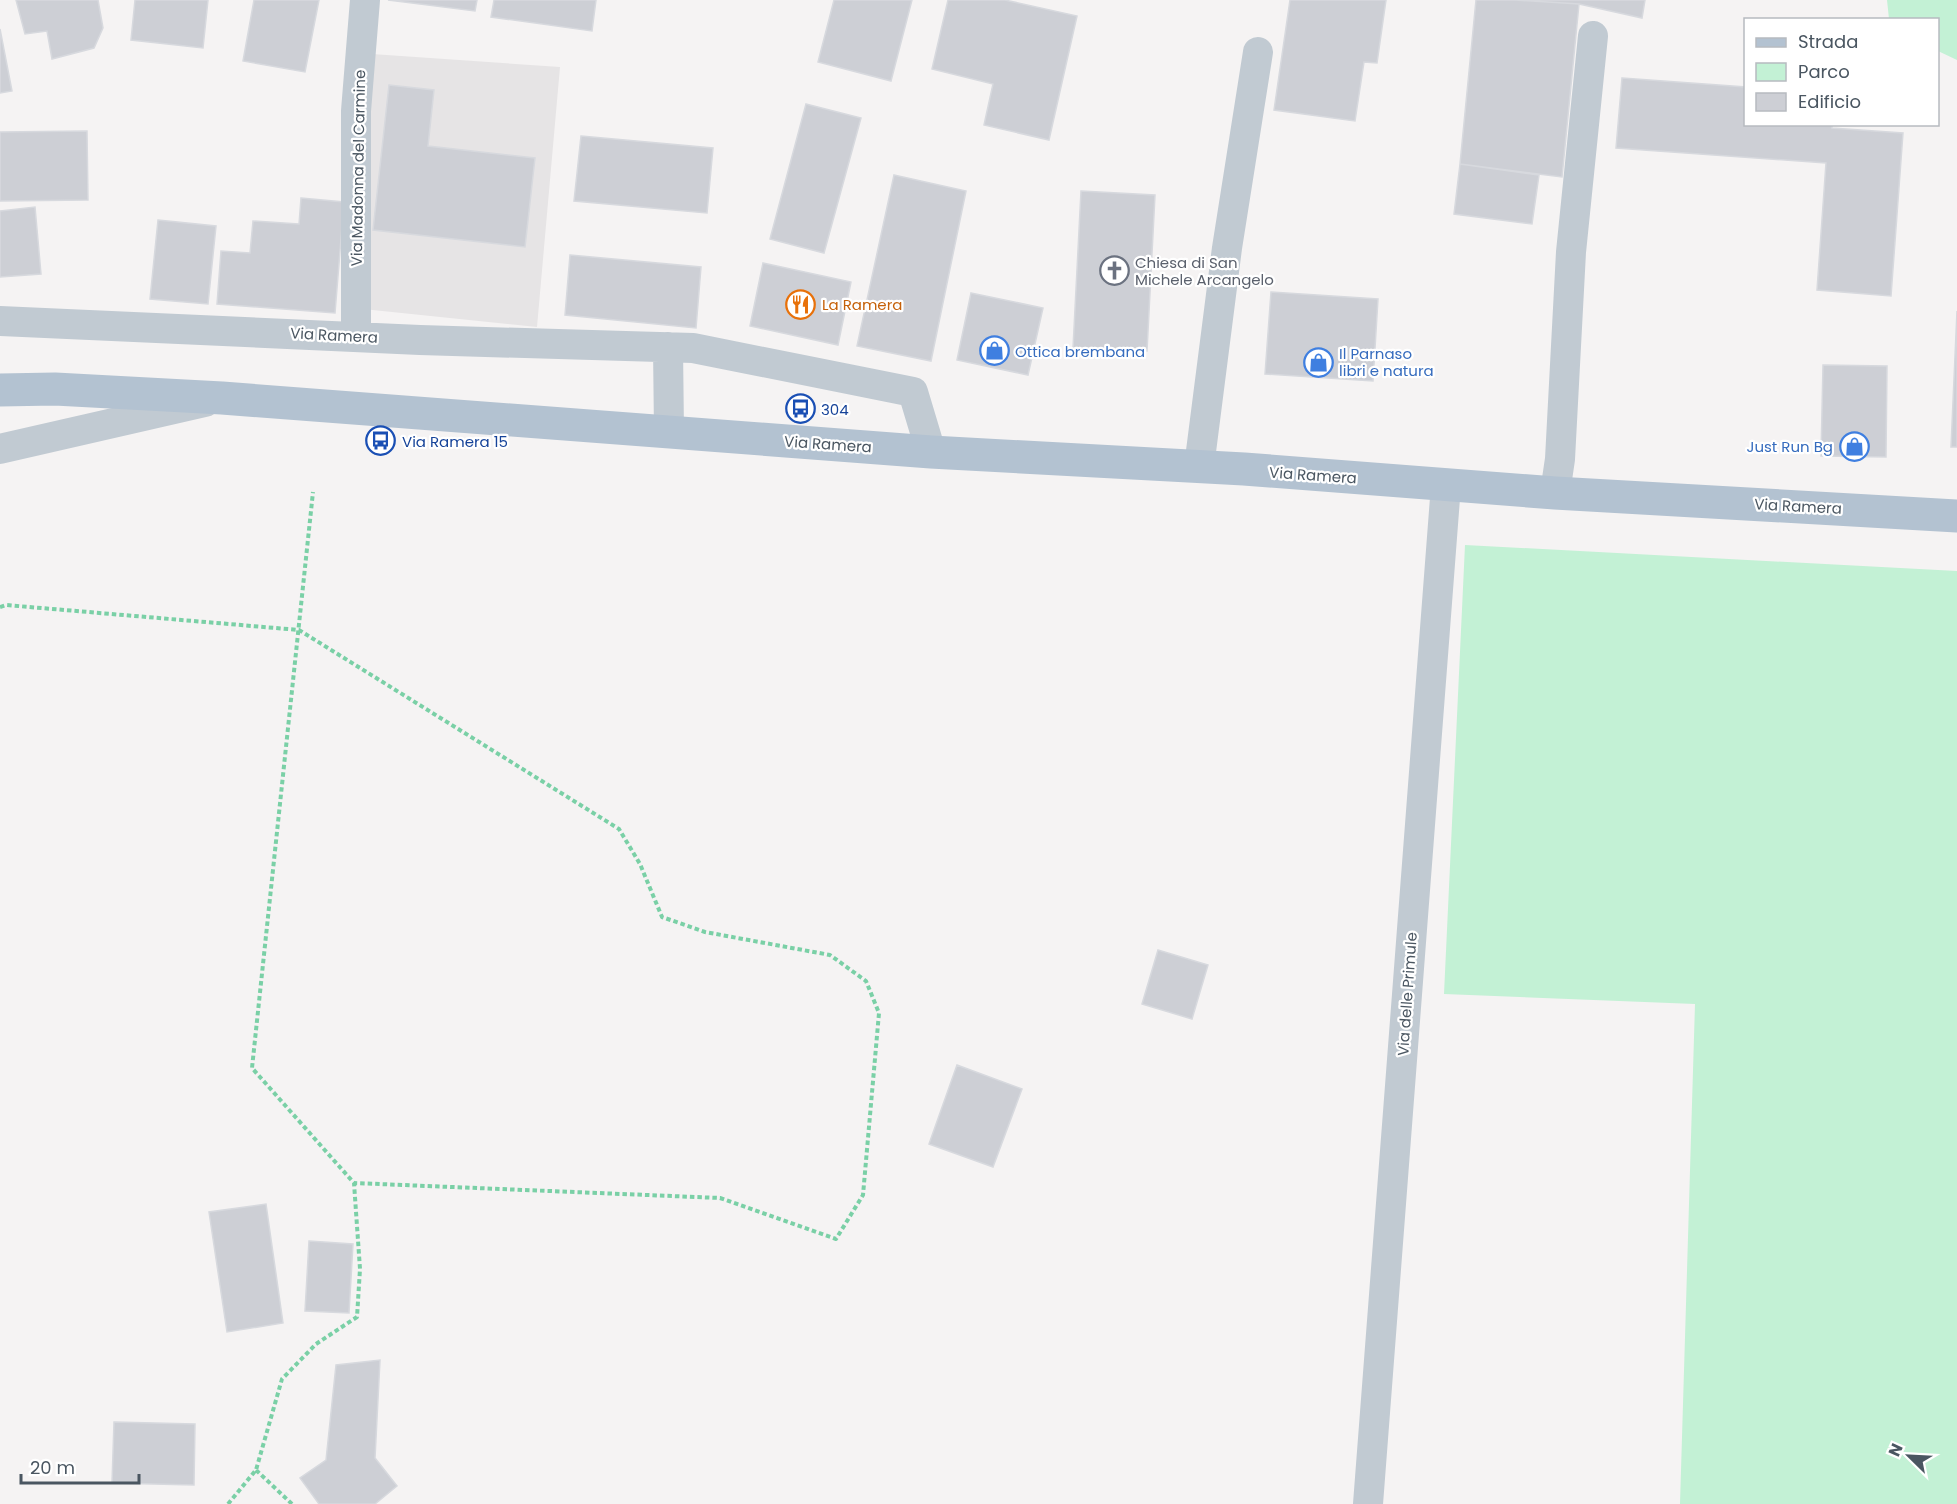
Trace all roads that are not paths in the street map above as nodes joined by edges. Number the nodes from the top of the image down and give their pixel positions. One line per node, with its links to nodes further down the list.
1 (365, 0): 5 (street, Via Madonna del Carmine)
2 (1593, 36): 14 (street)
3 (1258, 52): 12 (street)
4 (0, 321): 5 (street, Via Ramera)
5 (356, 336): 6 (street, Via Ramera)
6 (680, 348): 9 (street); 11 (street, Via Ramera)
7 (0, 390): 8 (main road, Via Ramera)
8 (222, 399): 9 (main road, Via Ramera); 10 (street, Via Ramera)
9 (669, 432): 11 (main road, Via Ramera)
10 (0, 449)
11 (931, 452): 12 (main road, Via Ramera)
12 (1199, 467): 13 (main road, Via Ramera)
13 (1446, 484): 14 (main road, Via Ramera); 16 (street, Via delle Primule)
14 (1555, 493): 15 (main road, Via Ramera)
15 (1957, 516)
16 (1368, 1504)

